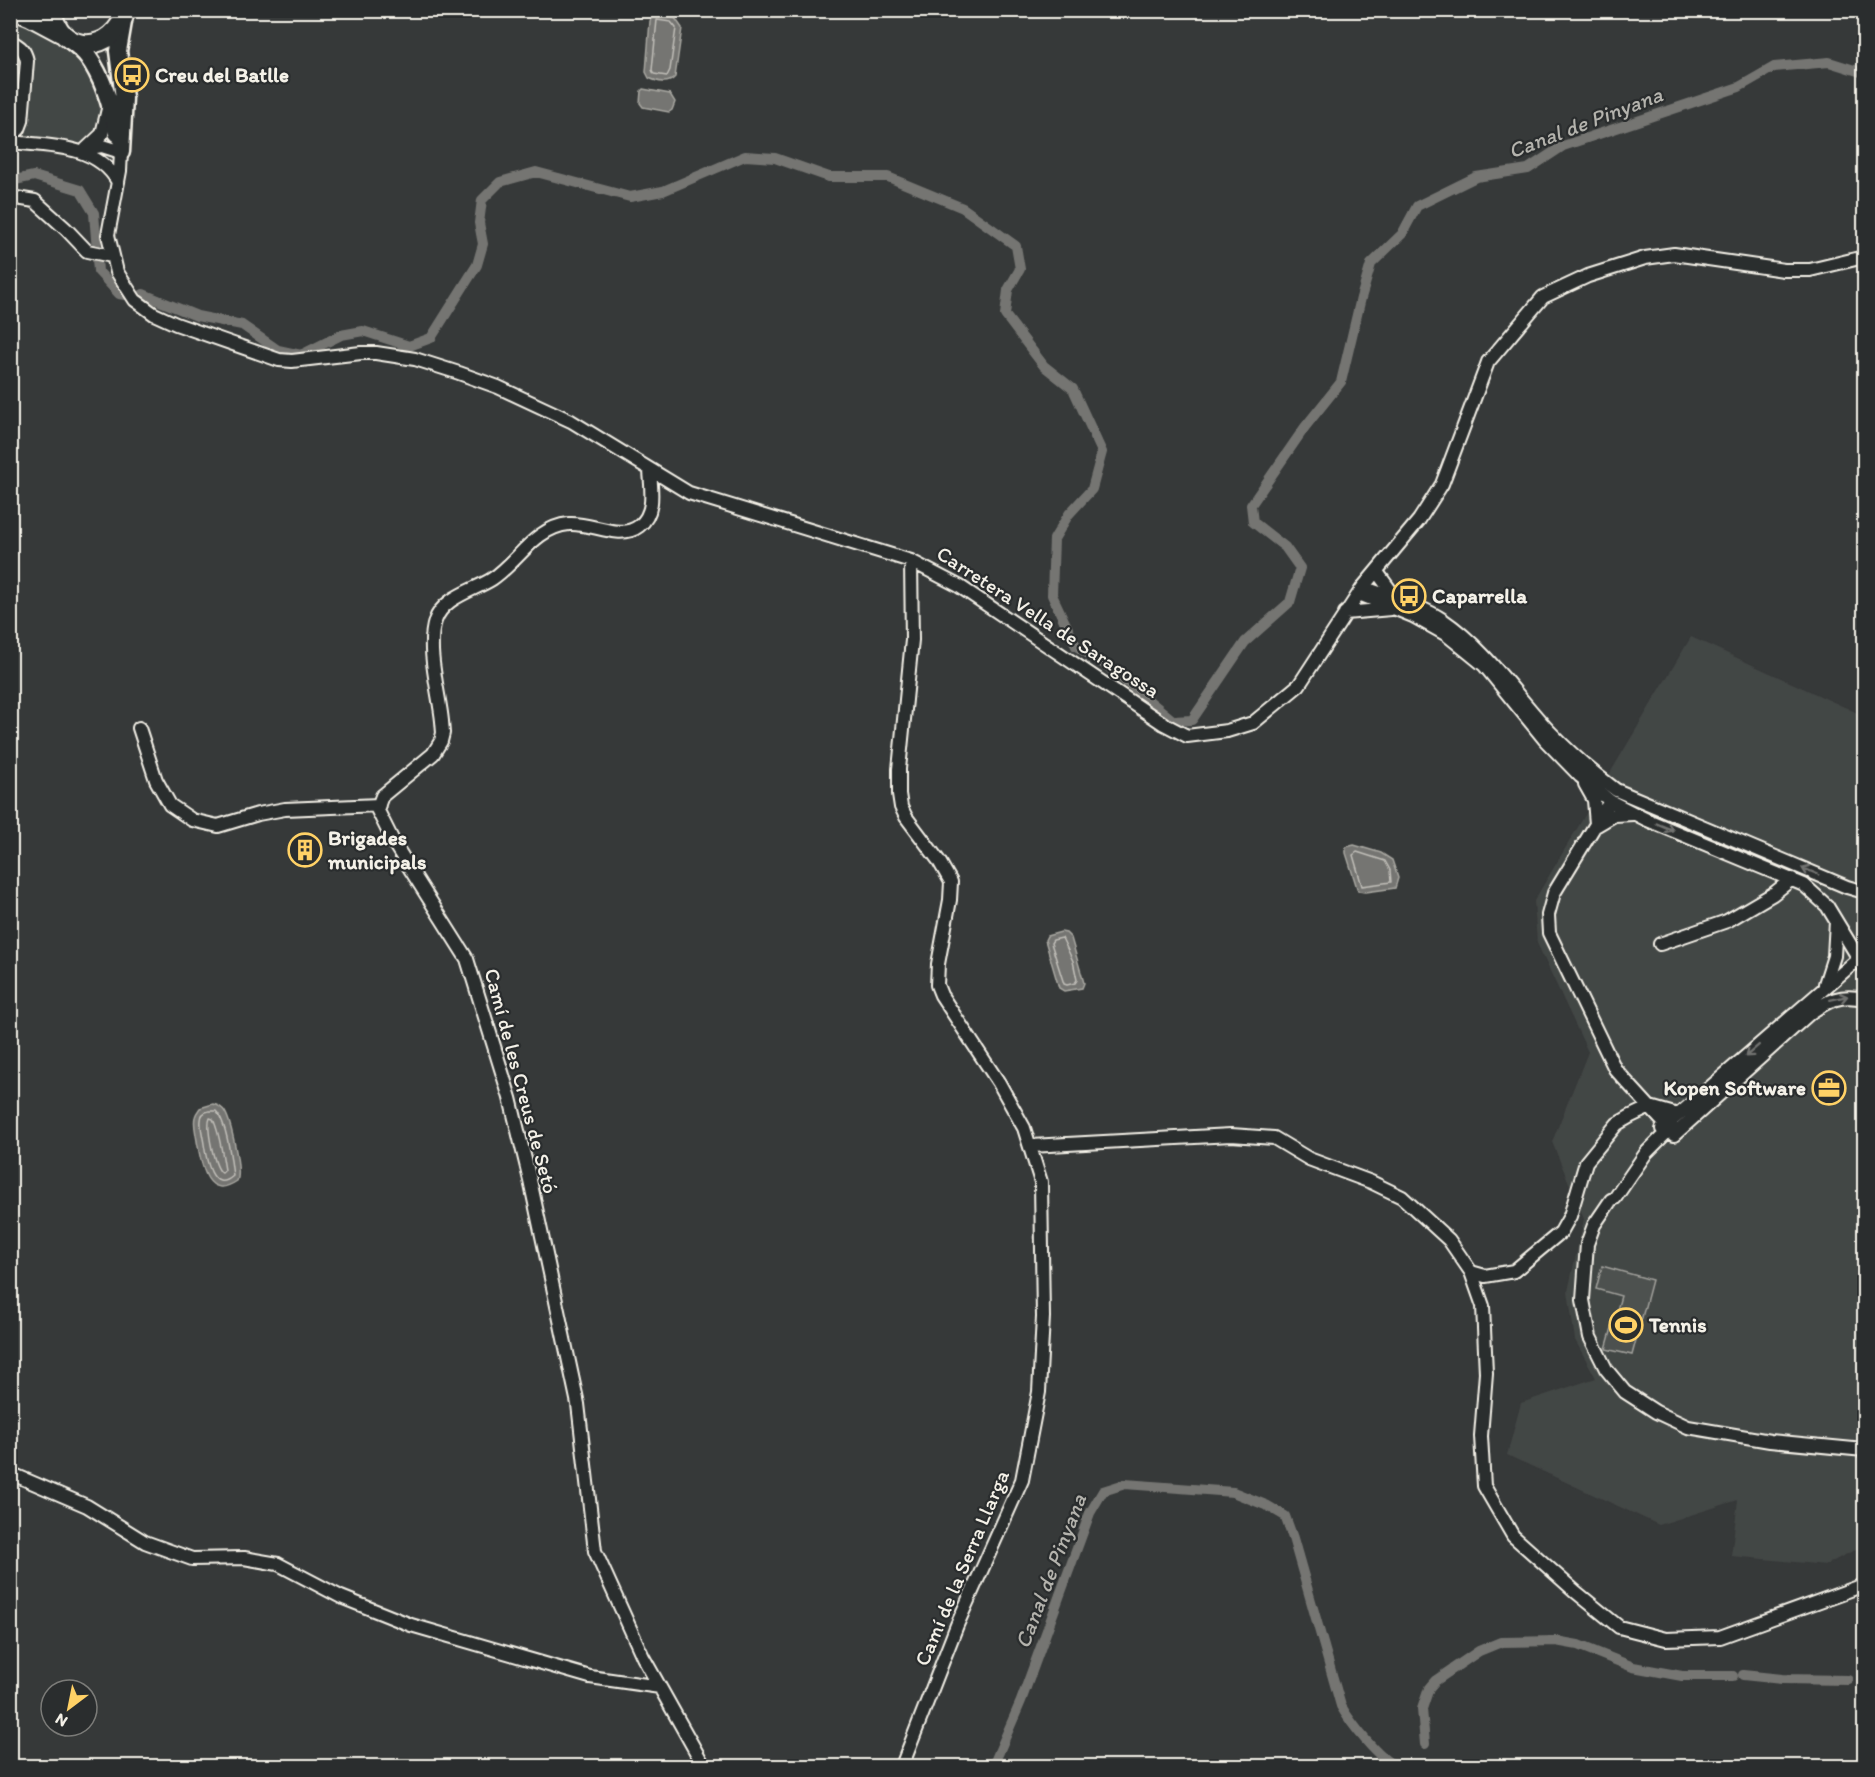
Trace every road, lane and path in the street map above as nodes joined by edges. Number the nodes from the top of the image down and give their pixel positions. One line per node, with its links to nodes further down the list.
1 (14, 10): 4 (main road)
2 (52, 10): 4 (main road)
3 (125, 13): 4 (main road); 11 (street, Carretera Vella de Saragossa)
4 (67, 37): 6 (street, Carretera Vella de Saragossa)
5 (10, 41): 7 (street)
6 (109, 104): 10 (street); 11 (street, Carretera Vella de Saragossa)
7 (22, 121): 8 (street); 9 (street)
8 (10, 140): 9 (street)
9 (45, 146): 10 (street)
10 (87, 152): 11 (street); 12 (street)
11 (121, 152): 12 (street, Carretera Vella de Saragossa)
12 (118, 182): 14 (street, Carretera Vella de Saragossa)
13 (10, 197): 14 (street)
14 (112, 256): 16 (street, Carretera Vella de Saragossa)
15 (1864, 257): 18 (street, Carretera Vella de Saragossa)
16 (650, 470): 17 (street, Carretera Vella de Saragossa); 27 (street)
17 (911, 561): 21 (street, Carretera Vella de Saragossa); 42 (street, Camí de la Serra Llarga)
18 (1377, 572): 19 (street, Carretera Vella de Saragossa); 20 (street)
19 (1361, 590): 20 (street); 21 (street, Carretera Vella de Saragossa)
20 (1396, 603): 21 (street); 23 (street); 24 (street)
21 (1345, 613)
22 (139, 728): 27 (street)
23 (1580, 776): 25 (street); 29 (street)
24 (1597, 776): 25 (street); 26 (street)
25 (1610, 801): 26 (street); 28 (street); 29 (street)
26 (1643, 801): 31 (street, one-way to 26)
27 (379, 805): 49 (street, Camí de les Creus de Setó)
28 (1636, 814): 29 (street); 30 (street, one-way to 30)
29 (1596, 825): 37 (street)
30 (1792, 879): 32 (street); 33 (street)
31 (1864, 892)
32 (1836, 921): 34 (street); 35 (street)
33 (1660, 944)
34 (1863, 959): 35 (street)
35 (1823, 988): 38 (street, one-way to 38)
36 (1864, 999): 40 (street, one-way to 36)
37 (1650, 1107): 38 (street); 39 (street); 41 (street); 45 (street)
38 (1678, 1115): 39 (street)
39 (1666, 1125): 40 (street); 41 (street); 43 (street)
40 (1679, 1130): 43 (street)
41 (1654, 1136): 44 (street)
42 (1031, 1146): 45 (street); 51 (street, Camí de la Serra Llarga)
43 (1635, 1171): 44 (street)
44 (1611, 1200): 46 (street)
45 (1471, 1272): 48 (street)
46 (1864, 1450)
47 (10, 1473): 49 (street)
48 (1864, 1585)
49 (660, 1687): 50 (street, Camí de les Creus de Setó)
50 (704, 1767)
51 (902, 1767)

